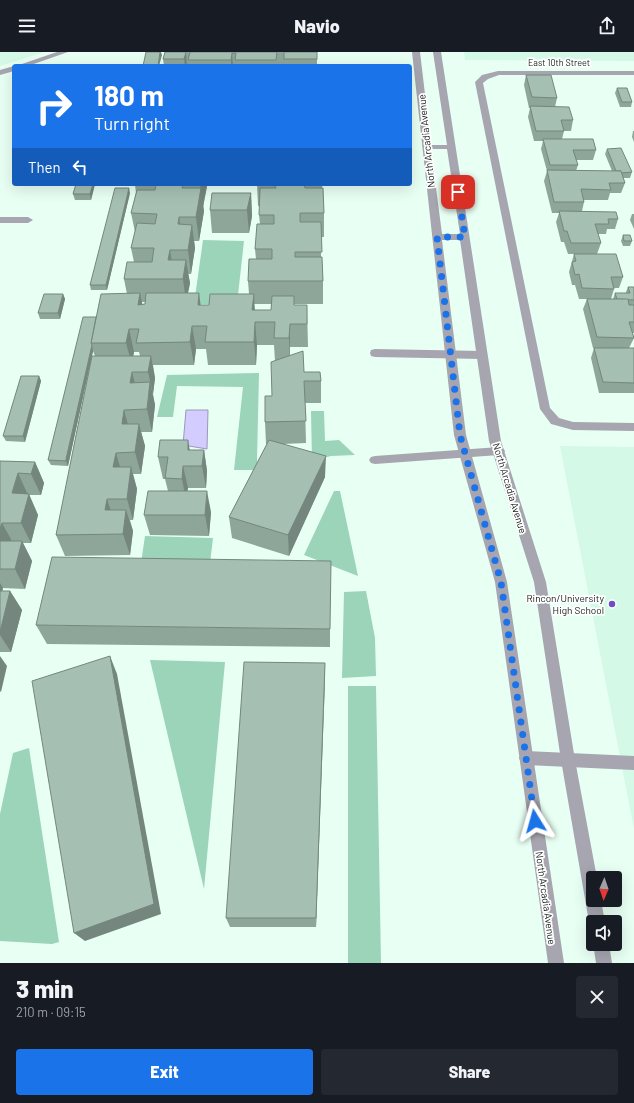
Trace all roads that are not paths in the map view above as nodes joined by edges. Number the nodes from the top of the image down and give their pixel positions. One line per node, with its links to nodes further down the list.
1 (64, 52): 4 (street)
2 (416, 52): 8 (street, North Arcadia Avenue)
3 (437, 52): 9 (street, North Arcadia Avenue)
4 (26, 64)
5 (12, 69): 6 (street)
6 (0, 73)
7 (634, 73): 17 (street, East 10th Street)
8 (427, 147): 9 (street); 12 (street, North Arcadia Avenue)
9 (451, 147): 13 (street, North Arcadia Avenue)
10 (0, 220): 11 (street)
11 (28, 220)
12 (437, 237): 13 (street); 15 (street, North Arcadia Avenue)
13 (465, 237): 16 (street, North Arcadia Avenue)
14 (375, 353): 15 (street)
15 (451, 355): 16 (street); 19 (street, North Arcadia Avenue)
16 (482, 355): 18 (street, North Arcadia Avenue)
17 (634, 427)
18 (499, 451): 19 (street); 22 (street, North Arcadia Avenue)
19 (465, 453): 20 (street); 21 (street, North Arcadia Avenue)
20 (375, 460)
21 (526, 758): 22 (street); 26 (street, North Arcadia Avenue)
22 (568, 760): 23 (street); 24 (street, North Arcadia Avenue)
23 (634, 763)
24 (596, 915)
25 (602, 951): 27 (street)
26 (556, 963)
27 (604, 963)

